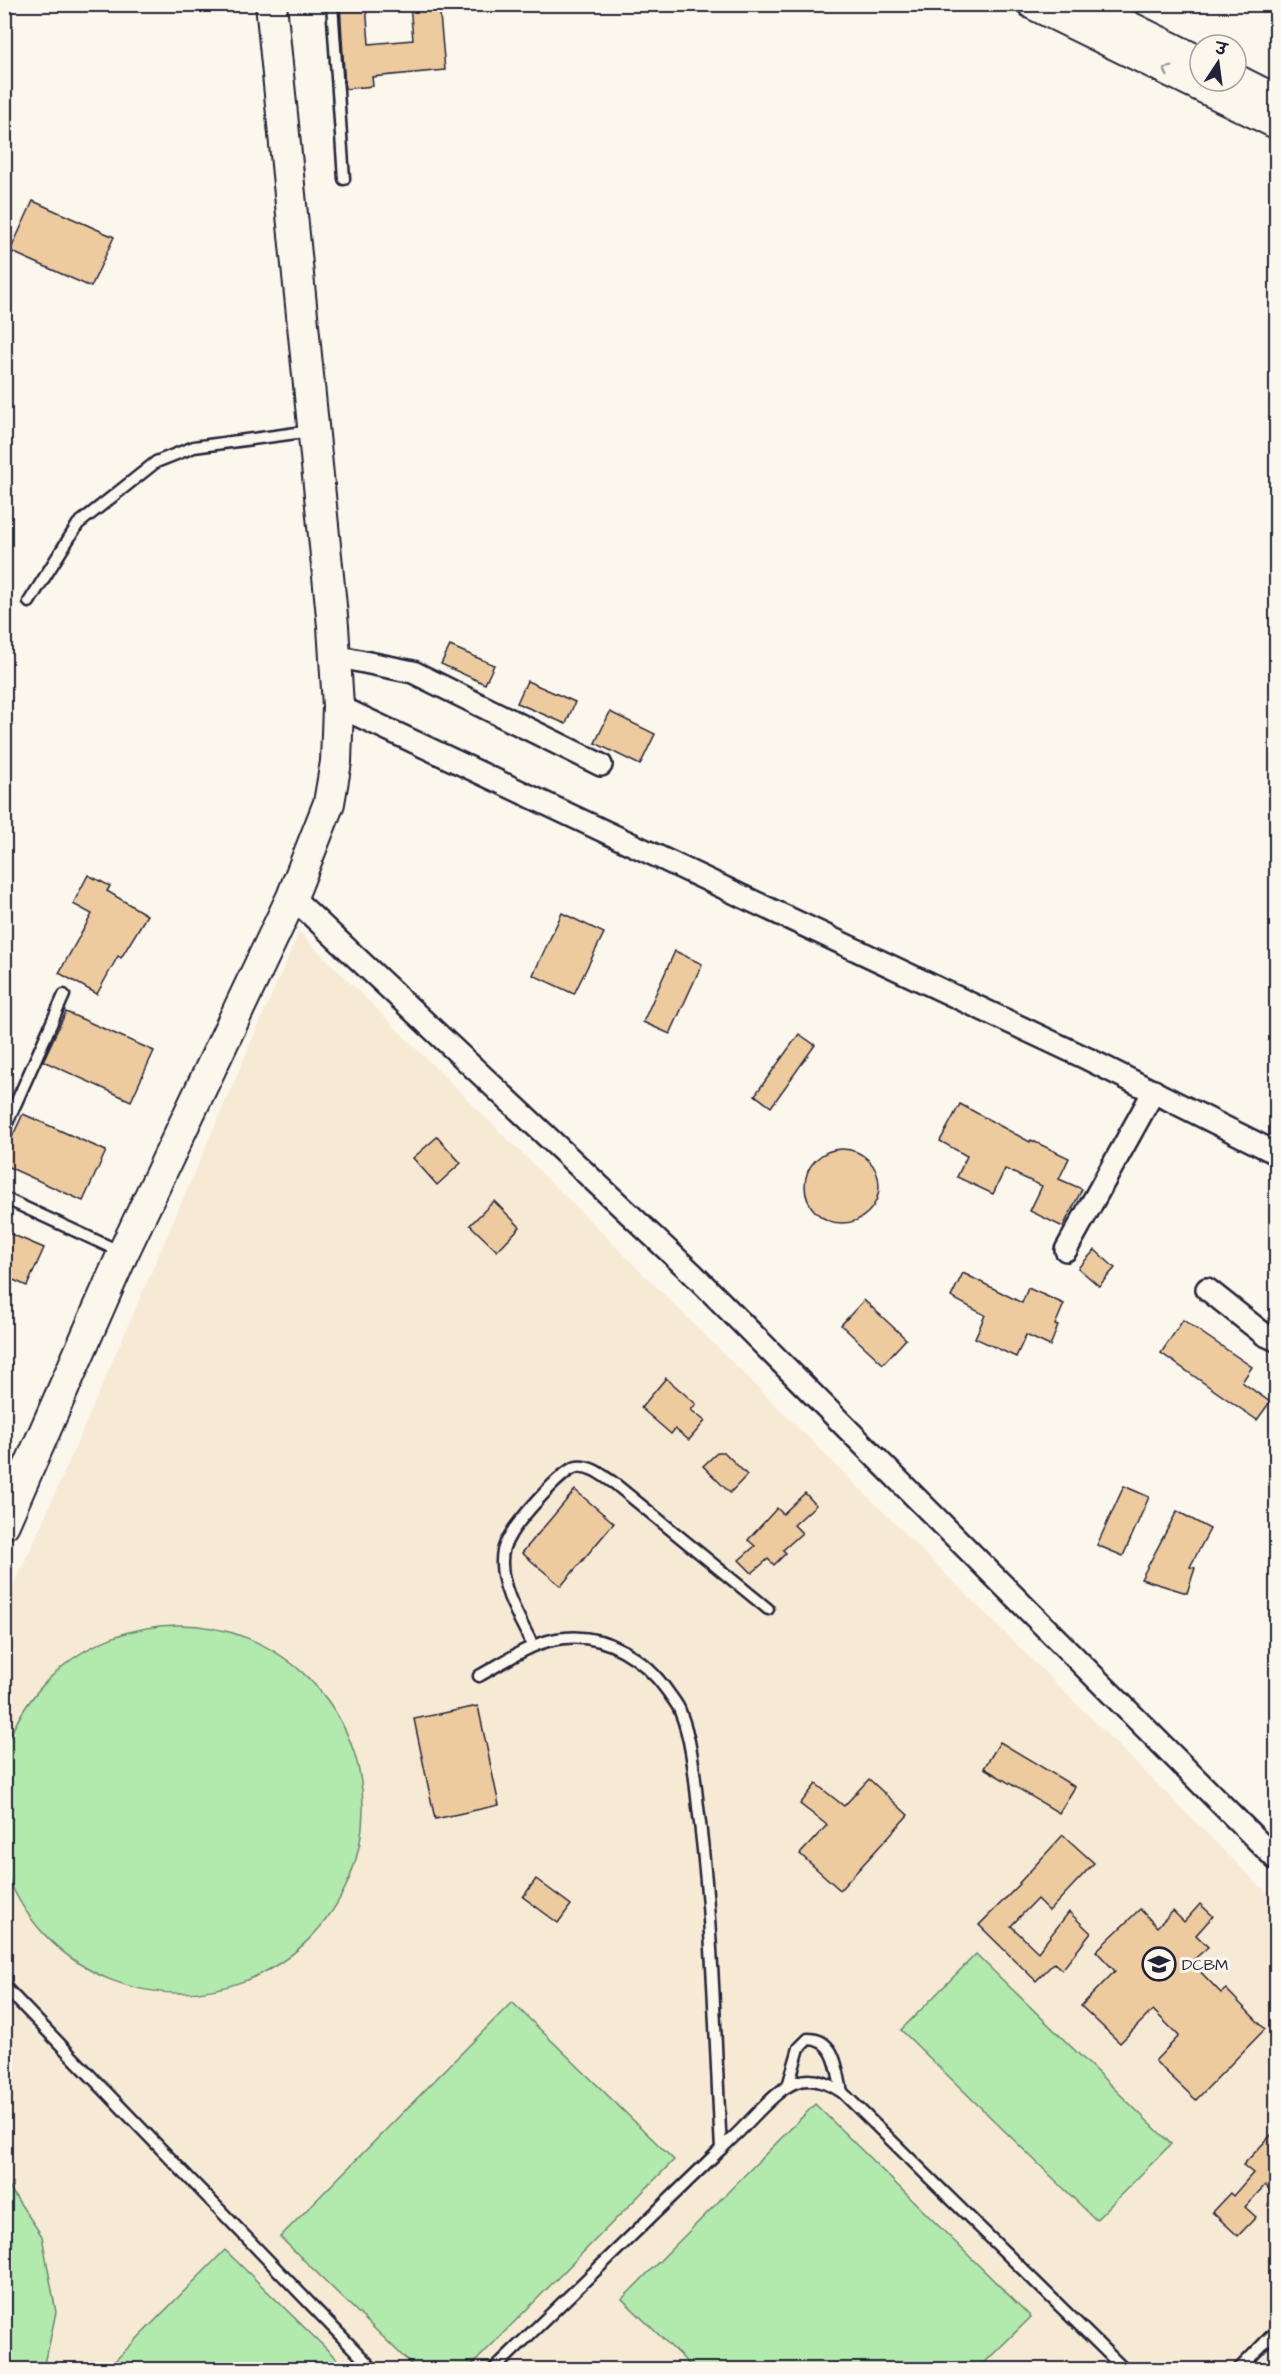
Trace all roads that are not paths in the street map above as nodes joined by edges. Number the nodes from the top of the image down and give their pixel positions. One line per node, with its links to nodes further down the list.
1 (271, 4): 10 (street)
2 (332, 4): 9 (lane)
3 (1033, 4): 8 (street, one-way to 3)
4 (1083, 4): 5 (street)
5 (1188, 56)
6 (1248, 86): 7 (street)
7 (1276, 100)
8 (1276, 123)
9 (344, 179)
10 (314, 431): 11 (lane); 12 (street)
11 (29, 602)
12 (335, 656): 13 (street); 14 (street)
13 (338, 706): 15 (street); 17 (street)
14 (601, 765)
15 (292, 897): 22 (street); 29 (street)
16 (64, 994): 18 (lane)
17 (1154, 1091): 19 (street); 21 (street)
18 (4, 1130)
19 (1276, 1153)
20 (4, 1198): 22 (lane)
21 (1066, 1250)
22 (123, 1253): 25 (street)
23 (1206, 1289): 24 (street)
24 (1276, 1340)
25 (4, 1524)
26 (768, 1609): 27 (lane)
27 (532, 1647): 28 (lane); 33 (lane)
28 (479, 1676)
29 (1276, 1858)
30 (4, 1986): 35 (lane)
31 (788, 2086): 32 (lane); 32 (lane); 33 (lane)
32 (842, 2092): 37 (lane)
33 (722, 2149): 36 (lane)
34 (1276, 2331): 38 (lane)
35 (374, 2370)
36 (492, 2370)
37 (1125, 2370)
38 (1238, 2370)

